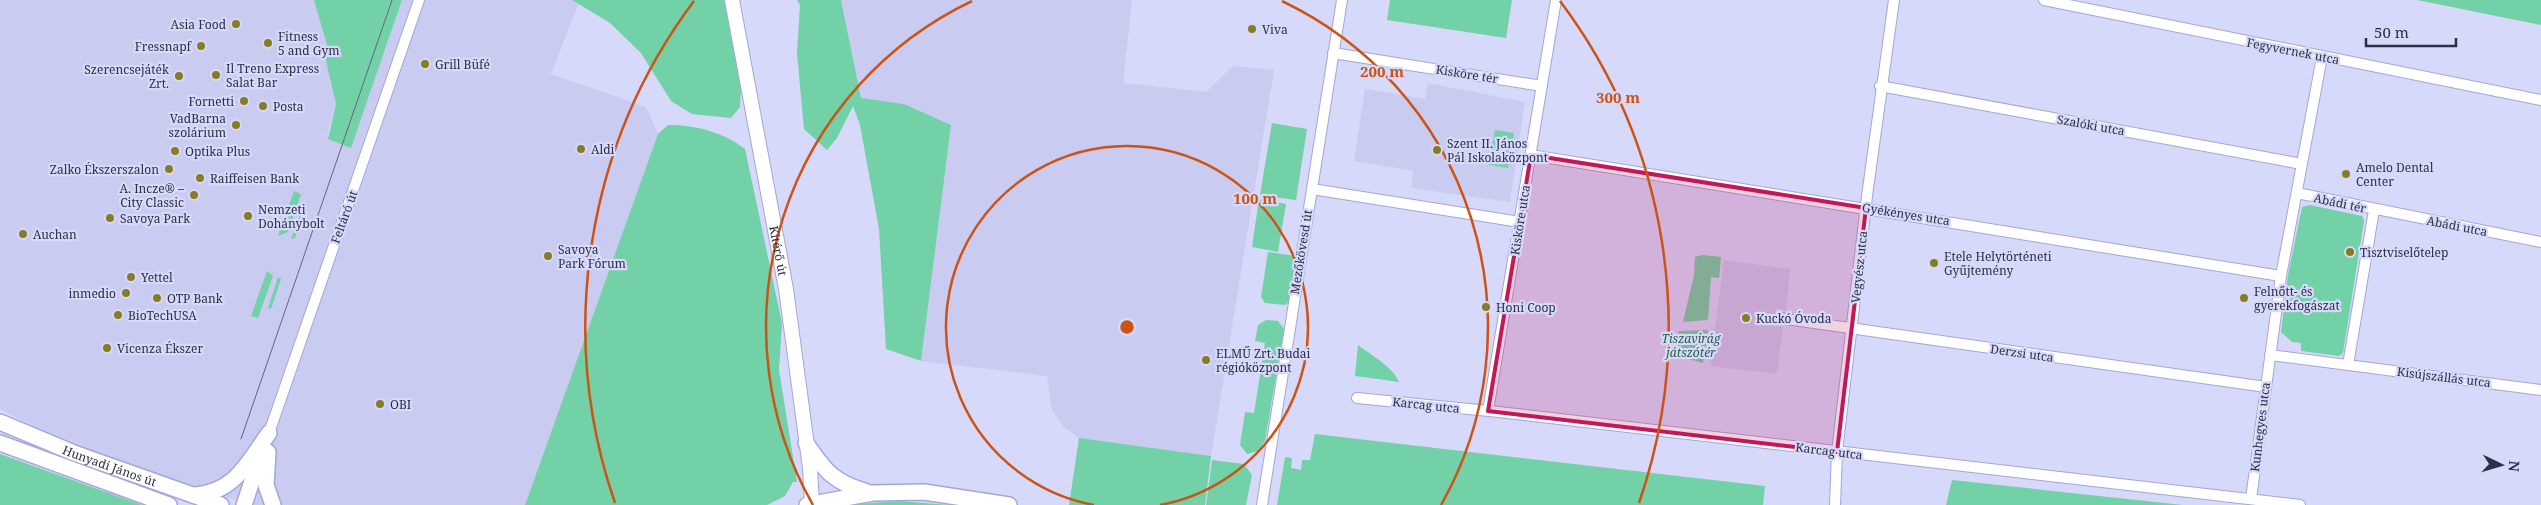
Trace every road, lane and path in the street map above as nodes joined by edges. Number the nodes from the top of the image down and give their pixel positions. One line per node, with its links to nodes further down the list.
1 (419, 0): 30 (street, Feltáró út)
2 (732, 0): 32 (main road, Kitérő út)
3 (1342, 0): 7 (street, Mezőkövesd út)
4 (1556, 0): 9 (street, Kisköre utca)
5 (1894, 0): 10 (street, Vegyész utca)
6 (2044, 0): 8 (street, Fegyvernek utca)
7 (1333, 53): 9 (street, Kisköre tér); 14 (street, Mezőkövesd út)
8 (2322, 57): 11 (street, Fegyvernek utca); 13 (street)
9 (1542, 86): 12 (street, Kisköre utca)
10 (1880, 86): 13 (street, Szalóki utca); 16 (street, Vegyész utca)
11 (2541, 100)
12 (1531, 155): 16 (street, Gyékényes utca); 18 (street, Kisköre utca)
13 (2302, 164): 15 (street)
14 (1312, 189): 18 (street); 43 (street, Mezőkövesd út)
15 (2297, 194): 17 (street, Abádi tér); 20 (street, Abádi tér)
16 (1866, 208): 20 (street, Gyékényes utca); 22 (street, Vegyész utca)
17 (2374, 210): 19 (street, Abádi utca); 24 (street, Abádi tér)
18 (1520, 222): 28 (street, Kisköre utca)
19 (2541, 242)
20 (2281, 276): 23 (street, Abádi tér)
21 (1779, 318): 22 (street, Derzsi utca)
22 (1852, 328): 25 (street, Derzsi utca); 33 (street, Vegyész utca)
23 (2270, 355): 24 (street); 25 (street, Kunhegyes utca)
24 (2348, 365): 26 (street, Kisújszállás utca)
25 (2266, 388): 36 (street, Kunhegyes utca)
26 (2541, 390)
27 (1357, 398): 28 (street, Karcag utca)
28 (1488, 411): 33 (street, Karcag utca)
29 (0, 422): 35 (main road, Hunyadi János út)
30 (269, 433): 35 (main road); 39 (main road); 40 (main road)
31 (0, 443): 37 (main road, Hunyadi János út)
32 (806, 443): 34 (main road); 41 (main road, Kitérő út)
33 (1837, 452): 36 (street, Karcag utca); 44 (street, Vegyész utca)
34 (873, 494): 41 (main road); 42 (main road)
35 (194, 495): 38 (main road, Hunyadi János út)
36 (2251, 500): 45 (street, Karcag utca)
37 (169, 505)
38 (221, 505)
39 (244, 505)
40 (273, 505)
41 (811, 505)
42 (1009, 505)
43 (1262, 505)
44 (1835, 505)
45 (2300, 505)

